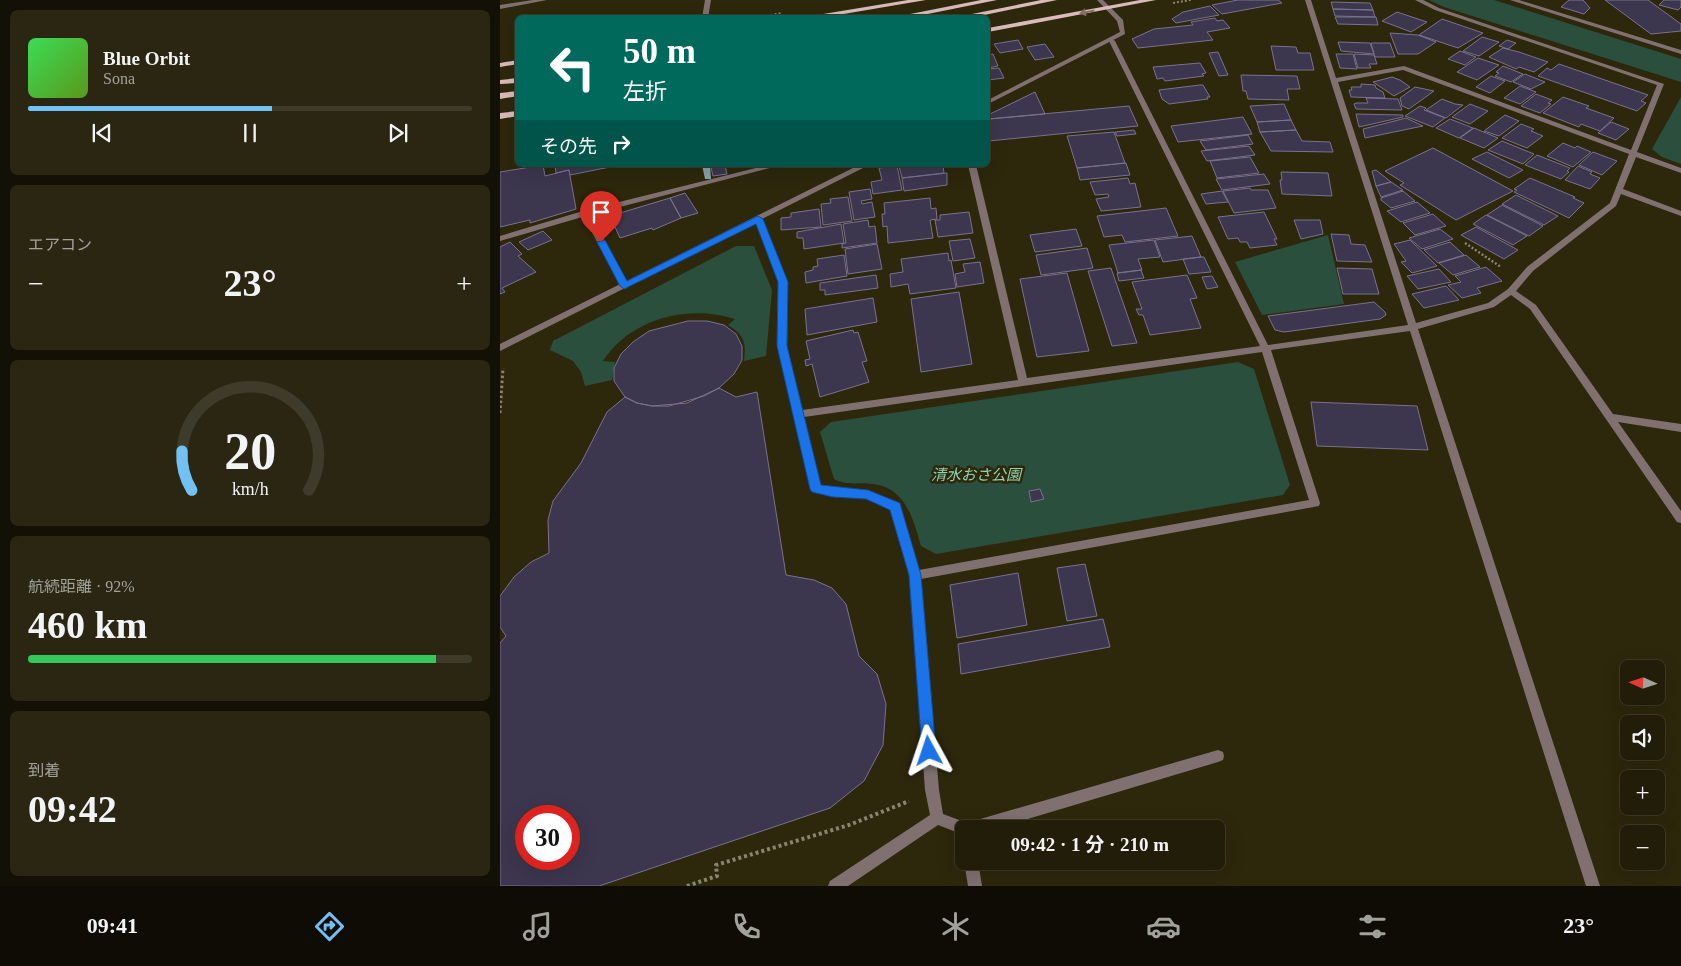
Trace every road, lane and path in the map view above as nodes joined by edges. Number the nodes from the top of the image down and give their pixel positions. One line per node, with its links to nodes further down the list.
1 (544, 0): 11 (street)
2 (708, 0): 13 (street)
3 (922, 0): 14 (main road)
4 (993, 0): 15 (main road)
5 (1053, 0): 16 (main road)
6 (1100, 0): 12 (street)
7 (1152, 0): 12 (main road)
8 (1308, 0): 24 (street)
9 (1418, 0): 30 (street)
10 (1513, 0): 19 (street)
11 (503, 4)
12 (1108, 8): 17 (main road, one-way to 17); 18 (street)
13 (706, 15)
14 (822, 15)
15 (910, 15)
16 (971, 15)
17 (990, 30)
18 (1112, 41): 27 (street); 45 (street)
19 (1681, 52)
20 (515, 62): 21 (main road)
21 (500, 64)
22 (515, 80): 23 (main road)
23 (500, 82)
24 (1333, 82): 30 (street); 44 (street)
25 (515, 94): 26 (main road)
26 (500, 96)
27 (990, 101)
28 (515, 114): 29 (main road)
29 (500, 116)
30 (1633, 152): 34 (street); 35 (street)
31 (769, 167): 36 (street)
32 (861, 167): 38 (street)
33 (972, 167): 48 (street)
34 (1681, 171)
35 (1618, 190): 37 (street); 41 (street)
36 (586, 213): 39 (street); 42 (street)
37 (1681, 214)
38 (758, 219): 42 (street); 50 (street)
39 (500, 239)
40 (1465, 243): 41 (path)
41 (1521, 280): 43 (street)
42 (624, 286): 46 (street)
43 (1511, 292): 44 (street); 51 (street)
44 (1414, 326): 45 (street); 64 (street)
45 (1265, 347): 48 (street); 54 (street)
46 (500, 348)
47 (504, 363): 49 (path)
48 (1023, 381): 50 (street)
49 (500, 413)
50 (798, 414): 54 (street)
51 (1610, 418): 52 (street); 53 (street)
52 (1681, 428)
53 (1681, 520)
54 (915, 575): 56 (street)
55 (1218, 756): 58 (street)
56 (932, 790): 57 (street); 61 (path)
57 (937, 818): 59 (street); 62 (street)
58 (1001, 820)
59 (955, 825)
60 (972, 870): 63 (street)
61 (687, 886)
62 (835, 886)
63 (975, 886)
64 (1593, 886)

